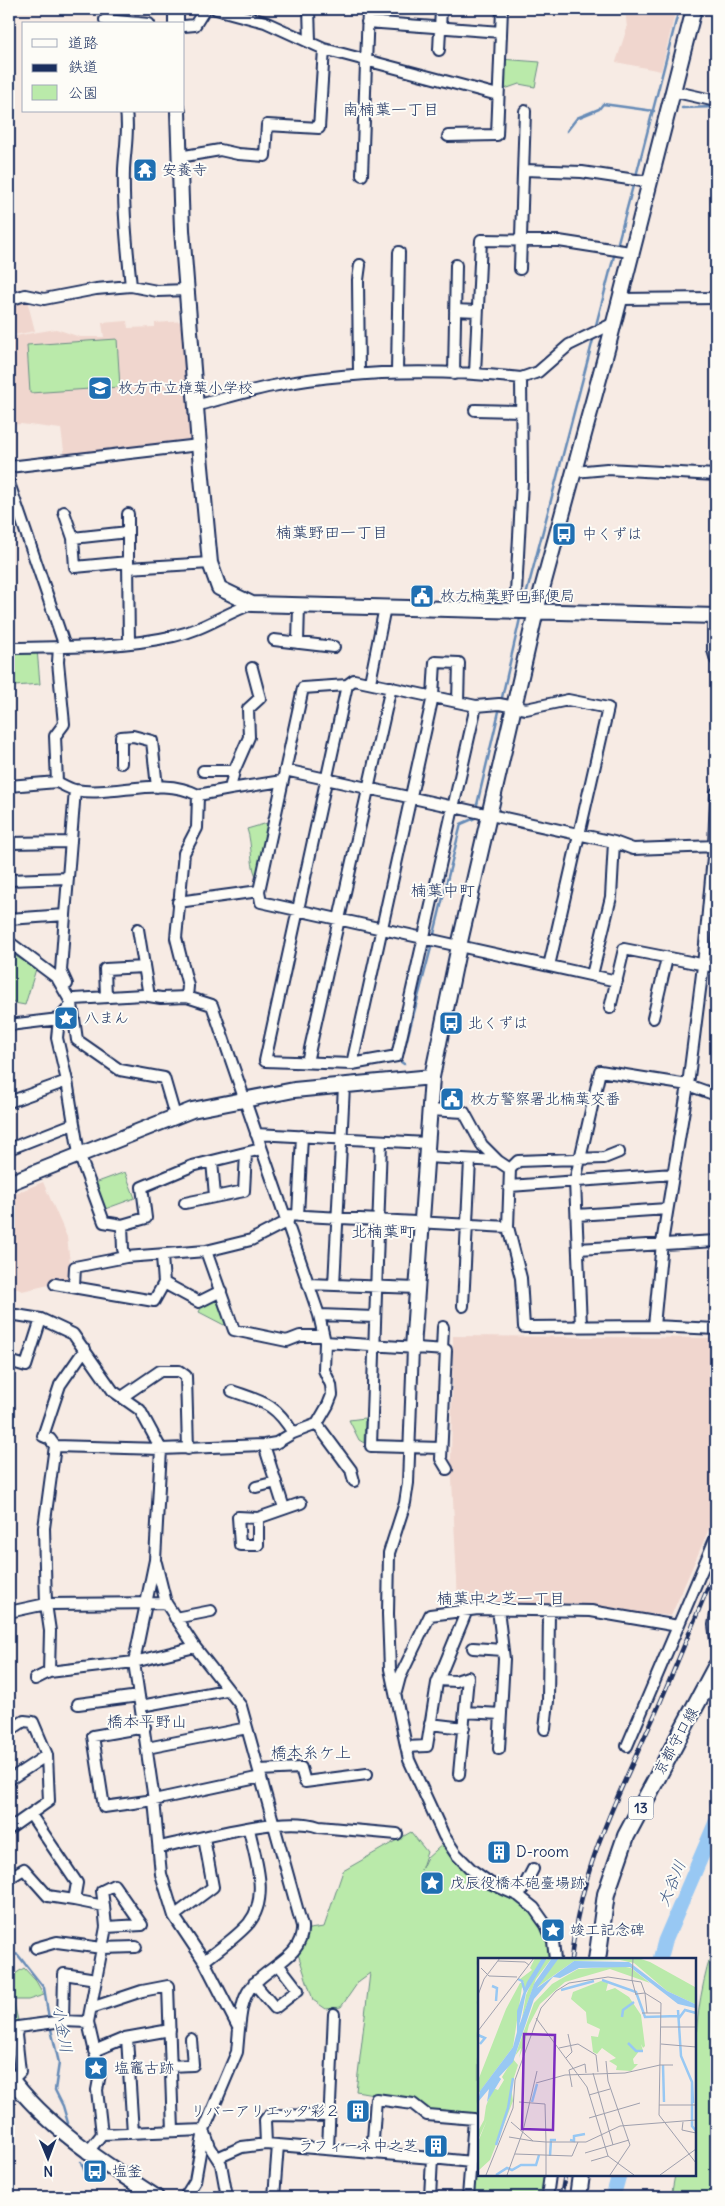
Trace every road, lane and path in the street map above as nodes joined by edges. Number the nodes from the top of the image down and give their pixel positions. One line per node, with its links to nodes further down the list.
1 (104, 9): 10 (street)
2 (176, 9): 11 (street)
3 (205, 9): 13 (street)
4 (216, 9): 16 (street)
5 (309, 9): 16 (street)
6 (368, 9): 12 (street)
7 (440, 9): 14 (street)
8 (502, 9): 15 (street)
9 (694, 9): 20 (street)
10 (106, 22)
11 (176, 22)
12 (367, 22): 14 (street); 19 (street)
13 (185, 26)
14 (440, 27): 15 (street); 18 (street)
15 (501, 32): 21 (street)
16 (310, 41): 17 (street)
17 (324, 49): 19 (street); 27 (street)
18 (439, 50)
19 (365, 60): 21 (street); 29 (street)
20 (672, 91): 22 (street); 30 (street)
21 (498, 95): 26 (street)
22 (716, 100)
23 (525, 111): 28 (street)
24 (126, 112): 37 (street)
25 (178, 112): 27 (street)
26 (448, 136)
27 (179, 156): 38 (street)
28 (524, 170): 30 (street); 31 (street)
29 (362, 175)
30 (649, 182): 33 (street)
31 (521, 241): 33 (street); 36 (street); 43 (street)
32 (399, 252): 45 (street)
33 (630, 252): 40 (street)
34 (360, 265): 46 (street)
35 (456, 265): 42 (street)
36 (520, 269)
37 (131, 286): 38 (street); 41 (street)
38 (188, 290): 50 (street)
39 (716, 298): 40 (street)
40 (619, 299): 44 (street)
41 (9, 300)
42 (456, 310): 43 (street); 47 (street)
43 (477, 311): 48 (street)
44 (612, 324): 49 (street); 55 (street)
45 (397, 372): 46 (street); 47 (street)
46 (359, 374): 50 (street)
47 (454, 374): 48 (street)
48 (475, 374): 49 (street)
49 (521, 378): 52 (street)
50 (195, 406): 53 (street)
51 (475, 410): 52 (street)
52 (521, 411): 67 (street)
53 (199, 445): 54 (street); 62 (street)
54 (9, 467)
55 (574, 472): 56 (street); 68 (street)
56 (716, 476)
57 (9, 483): 73 (street)
58 (64, 512): 61 (street)
59 (128, 514): 60 (street)
60 (128, 532): 61 (street); 63 (street)
61 (73, 538): 63 (street)
62 (210, 563): 63 (street); 64 (street)
63 (128, 565): 71 (street)
64 (252, 604): 65 (street); 71 (street)
65 (299, 605): 66 (street); 72 (street)
66 (385, 607): 67 (street); 78 (street)
67 (515, 611): 68 (street)
68 (536, 611): 69 (street); 84 (street)
69 (715, 616): 76 (street)
70 (274, 640): 72 (street)
71 (129, 642): 73 (street)
72 (298, 643): 74 (street)
73 (62, 647): 75 (street); 91 (street)
74 (334, 647)
75 (9, 648)
76 (716, 660)
77 (252, 668): 88 (street)
78 (370, 682): 79 (street); 80 (street)
79 (347, 686): 86 (street); 89 (street)
80 (391, 687): 81 (street); 94 (street)
81 (433, 696): 82 (street); 82 (street); 99 (street)
82 (458, 702): 83 (street)
83 (476, 706): 84 (street); 100 (street)
84 (514, 707): 101 (street); 102 (street)
85 (121, 763): 93 (street)
86 (285, 770): 89 (street); 90 (street)
87 (203, 771): 88 (street)
88 (234, 771): 95 (street)
89 (326, 779): 94 (street); 111 (street)
90 (282, 780): 95 (street); 109 (street)
91 (58, 782): 92 (street); 96 (street)
92 (9, 786)
93 (157, 787): 96 (street); 98 (street)
94 (369, 788): 99 (street); 114 (street)
95 (230, 789): 98 (street)
96 (75, 790): 103 (street)
97 (716, 793): 106 (street)
98 (198, 795): 110 (street)
99 (411, 798): 100 (street); 116 (street)
100 (453, 807): 101 (street); 117 (street)
101 (489, 815): 102 (street); 119 (street)
102 (580, 834): 104 (street); 121 (street)
103 (71, 842): 105 (street); 107 (street)
104 (614, 842): 106 (street); 125 (street)
105 (9, 844)
106 (715, 846): 122 (street)
107 (68, 878): 108 (street); 112 (street)
108 (9, 880)
109 (259, 891): 110 (street); 111 (street)
110 (178, 902): 129 (street)
111 (298, 910): 114 (street); 135 (street)
112 (66, 915): 113 (street); 130 (street)
113 (9, 919)
114 (339, 919): 116 (street); 135 (street)
115 (138, 929): 123 (street)
116 (382, 929): 117 (street); 136 (street)
117 (424, 938): 119 (street); 136 (street)
118 (9, 942): 130 (street)
119 (459, 946): 121 (street); 137 (street)
120 (667, 958): 122 (street); 126 (street); 132 (street)
121 (549, 966): 125 (street)
122 (703, 966): 124 (street); 139 (street)
123 (144, 967): 127 (street); 128 (street)
124 (716, 967)
125 (592, 976): 126 (street)
126 (616, 981): 131 (street)
127 (106, 996): 128 (street); 130 (street)
128 (149, 996): 129 (street)
129 (187, 997): 142 (street)
130 (73, 1002): 133 (street); 145 (street)
131 (610, 1008)
132 (653, 1018)
133 (59, 1019): 134 (street); 138 (street)
134 (9, 1025)
135 (307, 1062): 136 (street)
136 (352, 1064)
137 (432, 1077): 140 (street); 144 (street)
138 (67, 1081): 143 (street); 146 (street)
139 (688, 1085): 141 (street); 157 (street); 162 (street)
140 (344, 1086): 142 (street); 149 (street)
141 (716, 1095)
142 (244, 1098): 145 (street); 147 (street)
143 (9, 1102)
144 (430, 1110): 153 (street); 160 (street)
145 (174, 1116): 156 (street)
146 (73, 1124): 151 (street); 156 (street)
147 (256, 1134): 148 (street); 152 (street)
148 (302, 1136): 149 (street); 170 (street)
149 (341, 1138): 150 (street); 172 (street)
150 (381, 1140): 153 (street); 173 (street)
151 (9, 1149)
152 (262, 1149): 154 (street); 171 (street)
153 (427, 1150): 158 (street); 174 (street)
154 (246, 1152): 159 (street); 166 (street)
155 (619, 1152): 157 (street)
156 (79, 1154): 164 (street); 175 (street)
157 (579, 1159): 161 (street); 163 (street)
158 (470, 1160): 160 (street); 176 (street)
159 (212, 1161): 166 (street); 175 (street)
160 (498, 1161): 161 (street)
161 (510, 1169): 165 (street)
162 (673, 1174): 163 (street); 168 (street)
163 (575, 1181): 165 (street); 169 (street)
164 (9, 1184)
165 (510, 1186): 177 (street)
166 (214, 1196): 167 (street)
167 (185, 1203)
168 (667, 1209): 169 (street); 179 (street)
169 (577, 1215): 180 (street)
170 (298, 1216): 171 (street); 172 (street)
171 (287, 1218): 181 (street); 186 (street)
172 (337, 1218): 173 (street); 187 (street)
173 (378, 1220): 174 (street); 189 (street)
174 (422, 1222): 176 (street); 190 (street)
175 (122, 1225): 183 (street)
176 (468, 1225): 177 (street); 192 (street)
177 (508, 1227): 197 (street)
178 (716, 1241): 179 (street)
179 (662, 1243): 180 (street); 198 (street)
180 (578, 1249): 197 (street)
181 (206, 1251): 182 (street); 191 (street)
182 (162, 1256): 183 (street); 184 (street)
183 (126, 1258): 188 (street)
184 (164, 1283): 188 (street); 191 (street)
185 (55, 1284): 188 (street)
186 (308, 1284): 187 (street); 193 (street)
187 (334, 1285): 189 (street)
188 (74, 1286)
189 (376, 1286): 190 (street); 195 (street)
190 (417, 1288): 203 (street)
191 (221, 1290): 201 (street)
192 (463, 1306)
193 (318, 1315): 195 (street); 201 (street)
194 (9, 1316): 196 (street)
195 (375, 1316): 202 (street)
196 (41, 1319): 204 (street); 206 (street)
197 (582, 1326): 198 (street)
198 (654, 1326): 200 (street)
199 (443, 1327): 205 (street)
200 (716, 1328)
201 (324, 1339): 202 (street); 209 (street)
202 (374, 1345): 203 (street); 213 (street)
203 (413, 1348): 205 (street); 213 (street)
204 (85, 1350): 208 (street); 212 (street)
205 (442, 1350): 214 (street)
206 (9, 1361)
207 (232, 1391): 210 (street)
208 (122, 1397): 215 (street); 216 (street)
209 (317, 1424): 210 (street); 218 (street)
210 (293, 1433): 211 (street)
211 (264, 1445): 216 (street); 219 (street)
212 (55, 1446): 215 (street); 228 (street)
213 (408, 1447): 214 (street); 247 (street)
214 (441, 1448): 217 (street)
215 (161, 1449): 216 (street); 225 (street)
216 (188, 1449)
217 (447, 1469)
218 (354, 1481)
219 (276, 1482): 220 (street); 222 (street)
220 (256, 1487)
221 (301, 1503): 222 (street)
222 (284, 1508): 223 (street)
223 (258, 1518)
224 (716, 1537): 236 (street)
225 (155, 1560): 226 (street); 227 (street)
226 (145, 1603): 227 (street); 228 (street); 241 (street)
227 (166, 1603): 235 (street)
228 (46, 1604): 233 (street); 243 (street)
229 (498, 1609): 230 (street); 232 (street); 240 (street)
230 (467, 1610): 245 (street); 247 (street)
231 (211, 1611): 235 (street)
232 (549, 1611): 236 (street); 256 (street)
233 (9, 1612)
234 (716, 1614): 237 (street)
235 (175, 1618): 238 (street)
236 (678, 1626): 258 (street)
237 (716, 1641)
238 (195, 1647): 241 (street); 246 (street)
239 (473, 1648): 240 (street)
240 (503, 1650): 251 (street)
241 (134, 1662): 243 (street); 248 (street)
242 (716, 1667): 286 (main road, 京都守口線 / 13)
243 (49, 1672): 244 (street)
244 (35, 1679)
245 (438, 1680): 250 (street); 252 (street)
246 (226, 1690): 248 (street); 254 (street)
247 (395, 1696): 259 (street)
248 (140, 1701): 249 (street); 253 (street)
249 (78, 1704)
250 (465, 1712): 251 (street); 255 (street)
251 (501, 1714): 261 (street)
252 (430, 1724): 255 (street); 259 (street)
253 (145, 1727): 260 (street); 267 (street)
254 (246, 1728): 260 (street); 263 (street)
255 (464, 1728): 265 (street)
256 (545, 1730)
257 (9, 1731): 262 (street)
258 (627, 1746)
259 (406, 1747): 277 (street)
260 (147, 1748): 267 (street)
261 (499, 1749)
262 (47, 1755): 266 (street); 268 (street)
263 (260, 1774): 264 (street); 267 (street); 269 (street)
264 (367, 1774)
265 (459, 1774)
266 (9, 1780)
267 (154, 1800): 274 (street)
268 (31, 1815): 270 (street); 278 (street)
269 (273, 1824): 271 (street); 272 (street); 288 (street)
270 (9, 1829)
271 (250, 1829): 273 (street); 287 (street)
272 (397, 1834)
273 (204, 1838): 274 (street); 280 (street)
274 (160, 1847): 280 (street)
275 (533, 1869): 277 (street)
276 (9, 1878): 278 (street)
277 (519, 1896): 285 (street)
278 (74, 1900): 279 (street)
279 (104, 1906): 281 (street); 281 (street)
280 (174, 1916): 287 (street)
281 (106, 1927): 284 (street)
282 (136, 1947): 284 (street)
283 (36, 1948): 284 (street)
284 (102, 1948): 289 (street)
285 (555, 1958)
286 (597, 1958)
287 (204, 1961): 295 (street)
288 (278, 1964): 290 (street); 290 (street)
289 (96, 1978): 291 (street); 293 (street)
290 (254, 1983): 295 (street)
291 (91, 2008): 294 (street); 296 (street)
292 (334, 2014): 302 (street)
293 (63, 2021): 294 (street); 301 (street)
294 (88, 2022): 299 (street)
295 (239, 2028): 303 (street)
296 (170, 2030): 297 (street); 300 (street)
297 (127, 2038): 299 (street); 305 (street)
298 (191, 2039): 300 (street)
299 (94, 2051): 306 (street)
300 (170, 2066): 304 (street)
301 (10, 2078): 310 (street)
302 (330, 2116): 307 (street); 309 (street)
303 (204, 2130): 304 (street); 312 (street); 318 (street)
304 (173, 2131): 305 (street)
305 (133, 2133): 306 (street)
306 (102, 2134): 310 (street)
307 (266, 2144): 308 (street); 312 (street)
308 (278, 2145): 309 (street); 320 (street)
309 (328, 2148): 311 (street)
310 (87, 2153): 317 (street)
311 (372, 2153): 313 (street); 314 (street)
312 (217, 2158): 319 (street)
313 (432, 2158): 314 (street); 321 (street)
314 (471, 2162): 322 (street)
315 (550, 2176): 323 (street)
316 (581, 2176): 324 (main road)
317 (156, 2197)
318 (185, 2197)
319 (227, 2197)
320 (274, 2197)
321 (430, 2197)
322 (468, 2197)
323 (547, 2197)
324 (578, 2197)

